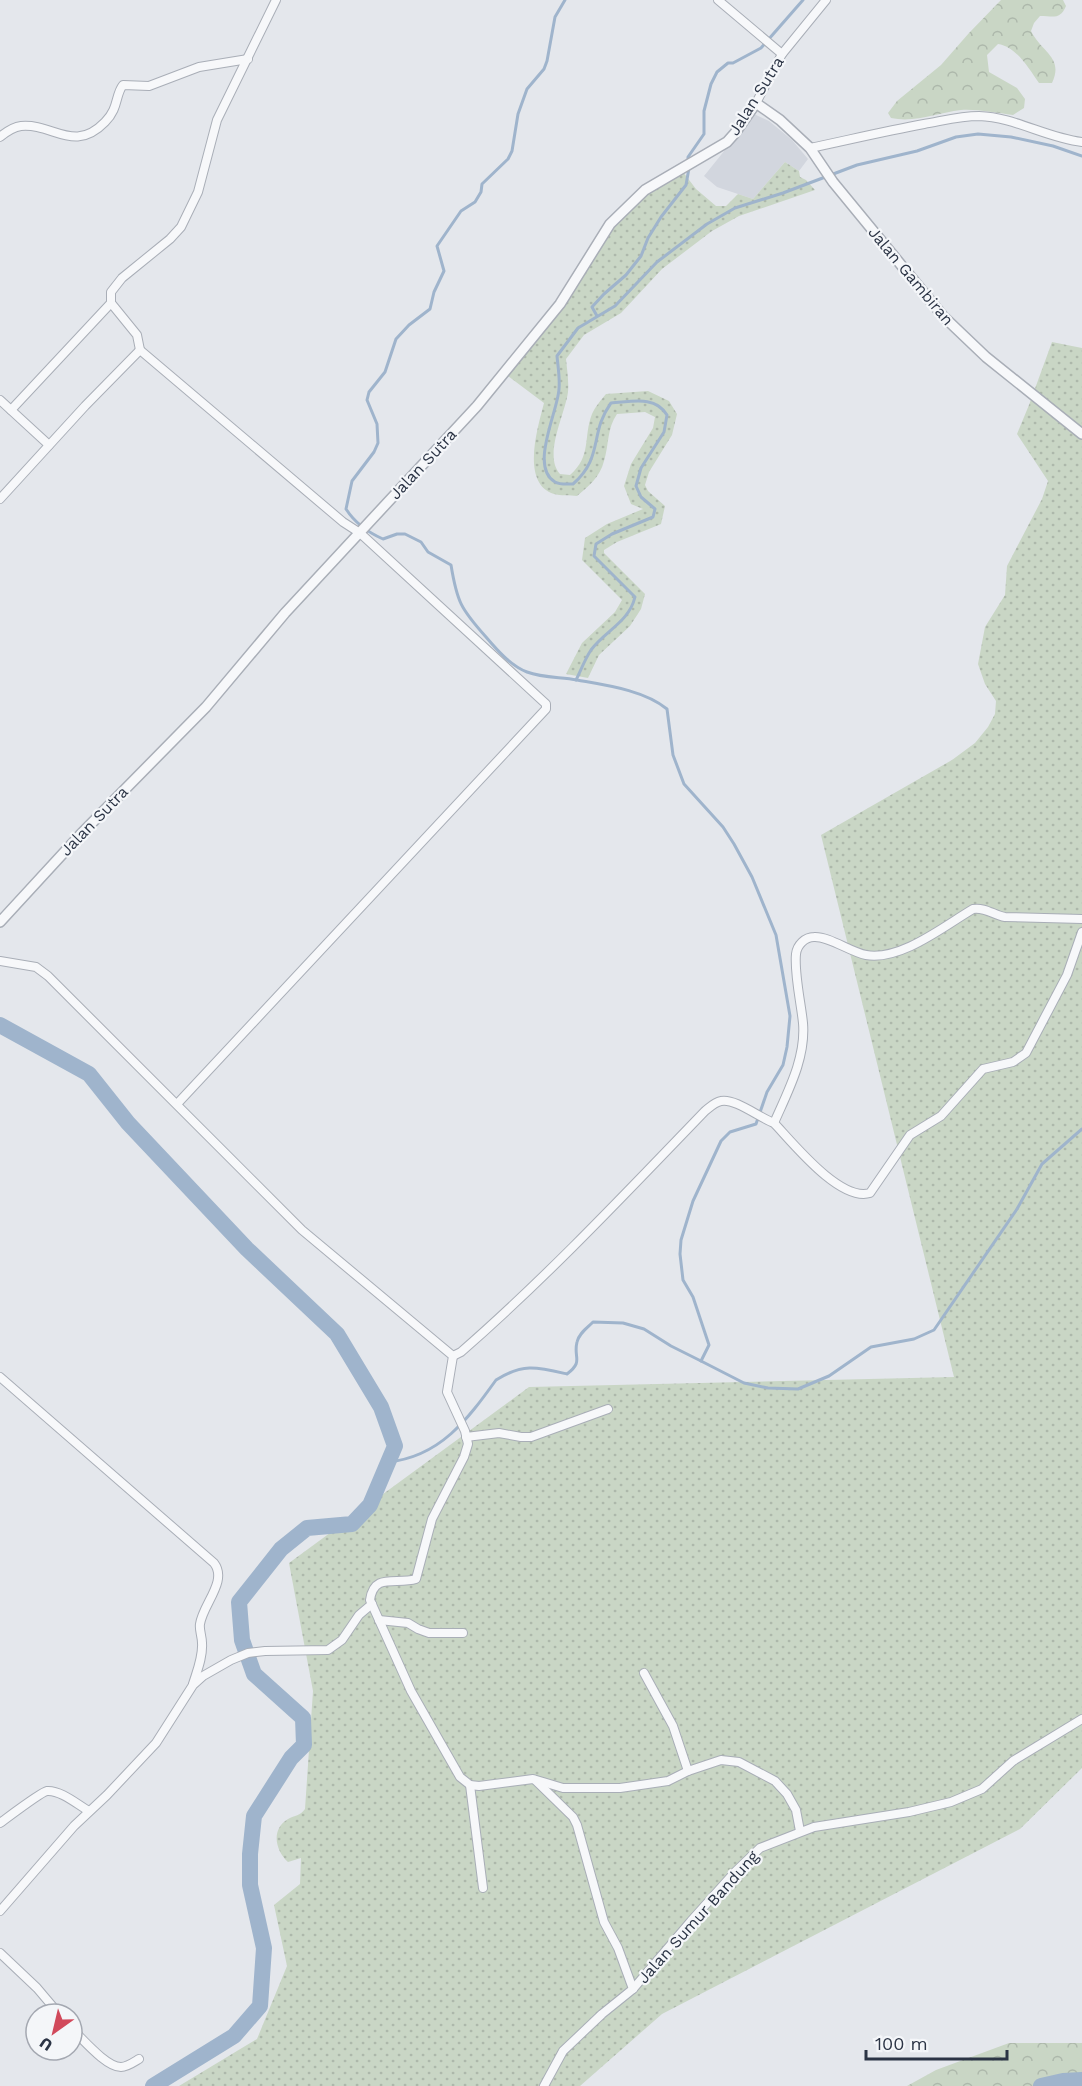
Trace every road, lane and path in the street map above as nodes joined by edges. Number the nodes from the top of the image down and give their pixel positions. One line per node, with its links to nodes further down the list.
1 (276, 0): 5 (street)
2 (718, 0): 4 (street)
3 (826, 0): 4 (street, Jalan Sutra)
4 (782, 54): 6 (street, Jalan Sutra)
5 (248, 59): 7 (street); 10 (street)
6 (756, 103): 9 (street, Jalan Gambiran); 17 (street, Jalan Sutra)
7 (0, 137)
8 (1082, 142): 9 (street)
9 (810, 148): 14 (street, Jalan Gambiran)
10 (111, 303): 11 (street); 13 (street)
11 (140, 350): 15 (street); 17 (street)
12 (0, 400): 13 (street)
13 (11, 410): 15 (street)
14 (1082, 434)
15 (49, 445): 16 (street)
16 (0, 499)
17 (363, 529): 19 (street, Jalan Sutra); 22 (street)
18 (1082, 919): 23 (street)
19 (0, 922)
20 (1082, 932): 23 (street)
21 (0, 961): 22 (street)
22 (177, 1104): 24 (street)
23 (774, 1123): 24 (street)
24 (453, 1356): 27 (street)
25 (0, 1377): 32 (street)
26 (608, 1409): 27 (street)
27 (465, 1434): 28 (street)
28 (372, 1604): 29 (street); 32 (street)
29 (379, 1620): 30 (street); 36 (street)
30 (463, 1633)
31 (645, 1673): 34 (street)
32 (192, 1685): 37 (street)
33 (1082, 1719): 39 (street, Jalan Sumur Bandung)
34 (688, 1771): 35 (street); 39 (street)
35 (533, 1779): 36 (street); 43 (street)
36 (470, 1785): 40 (street)
37 (89, 1811): 38 (street); 41 (street)
38 (2, 1819)
39 (800, 1831): 43 (street, Jalan Sumur Bandung)
40 (483, 1888)
41 (0, 1911)
42 (0, 1953): 44 (street)
43 (633, 1989): 47 (street, Jalan Sumur Bandung)
44 (48, 2002)
45 (84, 2040): 46 (street)
46 (139, 2059)
47 (544, 2086)

